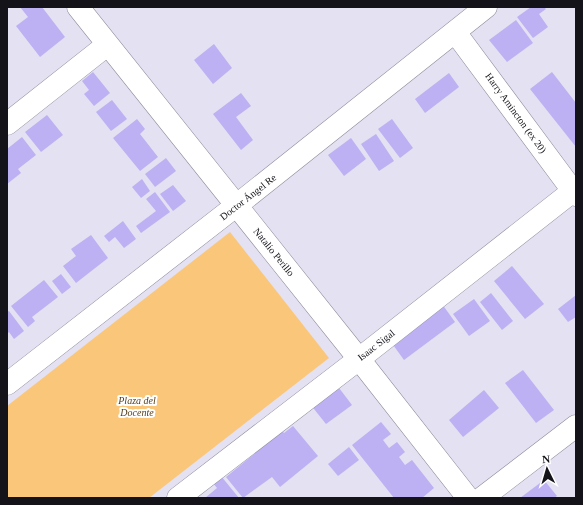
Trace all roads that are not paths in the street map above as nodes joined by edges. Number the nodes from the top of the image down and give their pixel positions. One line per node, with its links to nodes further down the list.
1 (78, 7): 4 (street, Natalio Perillo)
2 (486, 7): 3 (street, Doctor Ángel Re)
3 (455, 32): 6 (street, Harry Amincton (ex 20)); 7 (street, Doctor Ángel Re)
4 (107, 45): 5 (street); 7 (street, Natalio Perillo)
5 (7, 124)
6 (574, 193): 8 (street, Isaac Sigal)
7 (237, 206): 8 (street, Natalio Perillo); 9 (street, Doctor Ángel Re)
8 (359, 359): 11 (street, Isaac Sigal); 12 (street, Natalio Perillo)
9 (7, 384)
10 (576, 426): 13 (street)
11 (178, 498)
12 (468, 498)
13 (482, 498)

